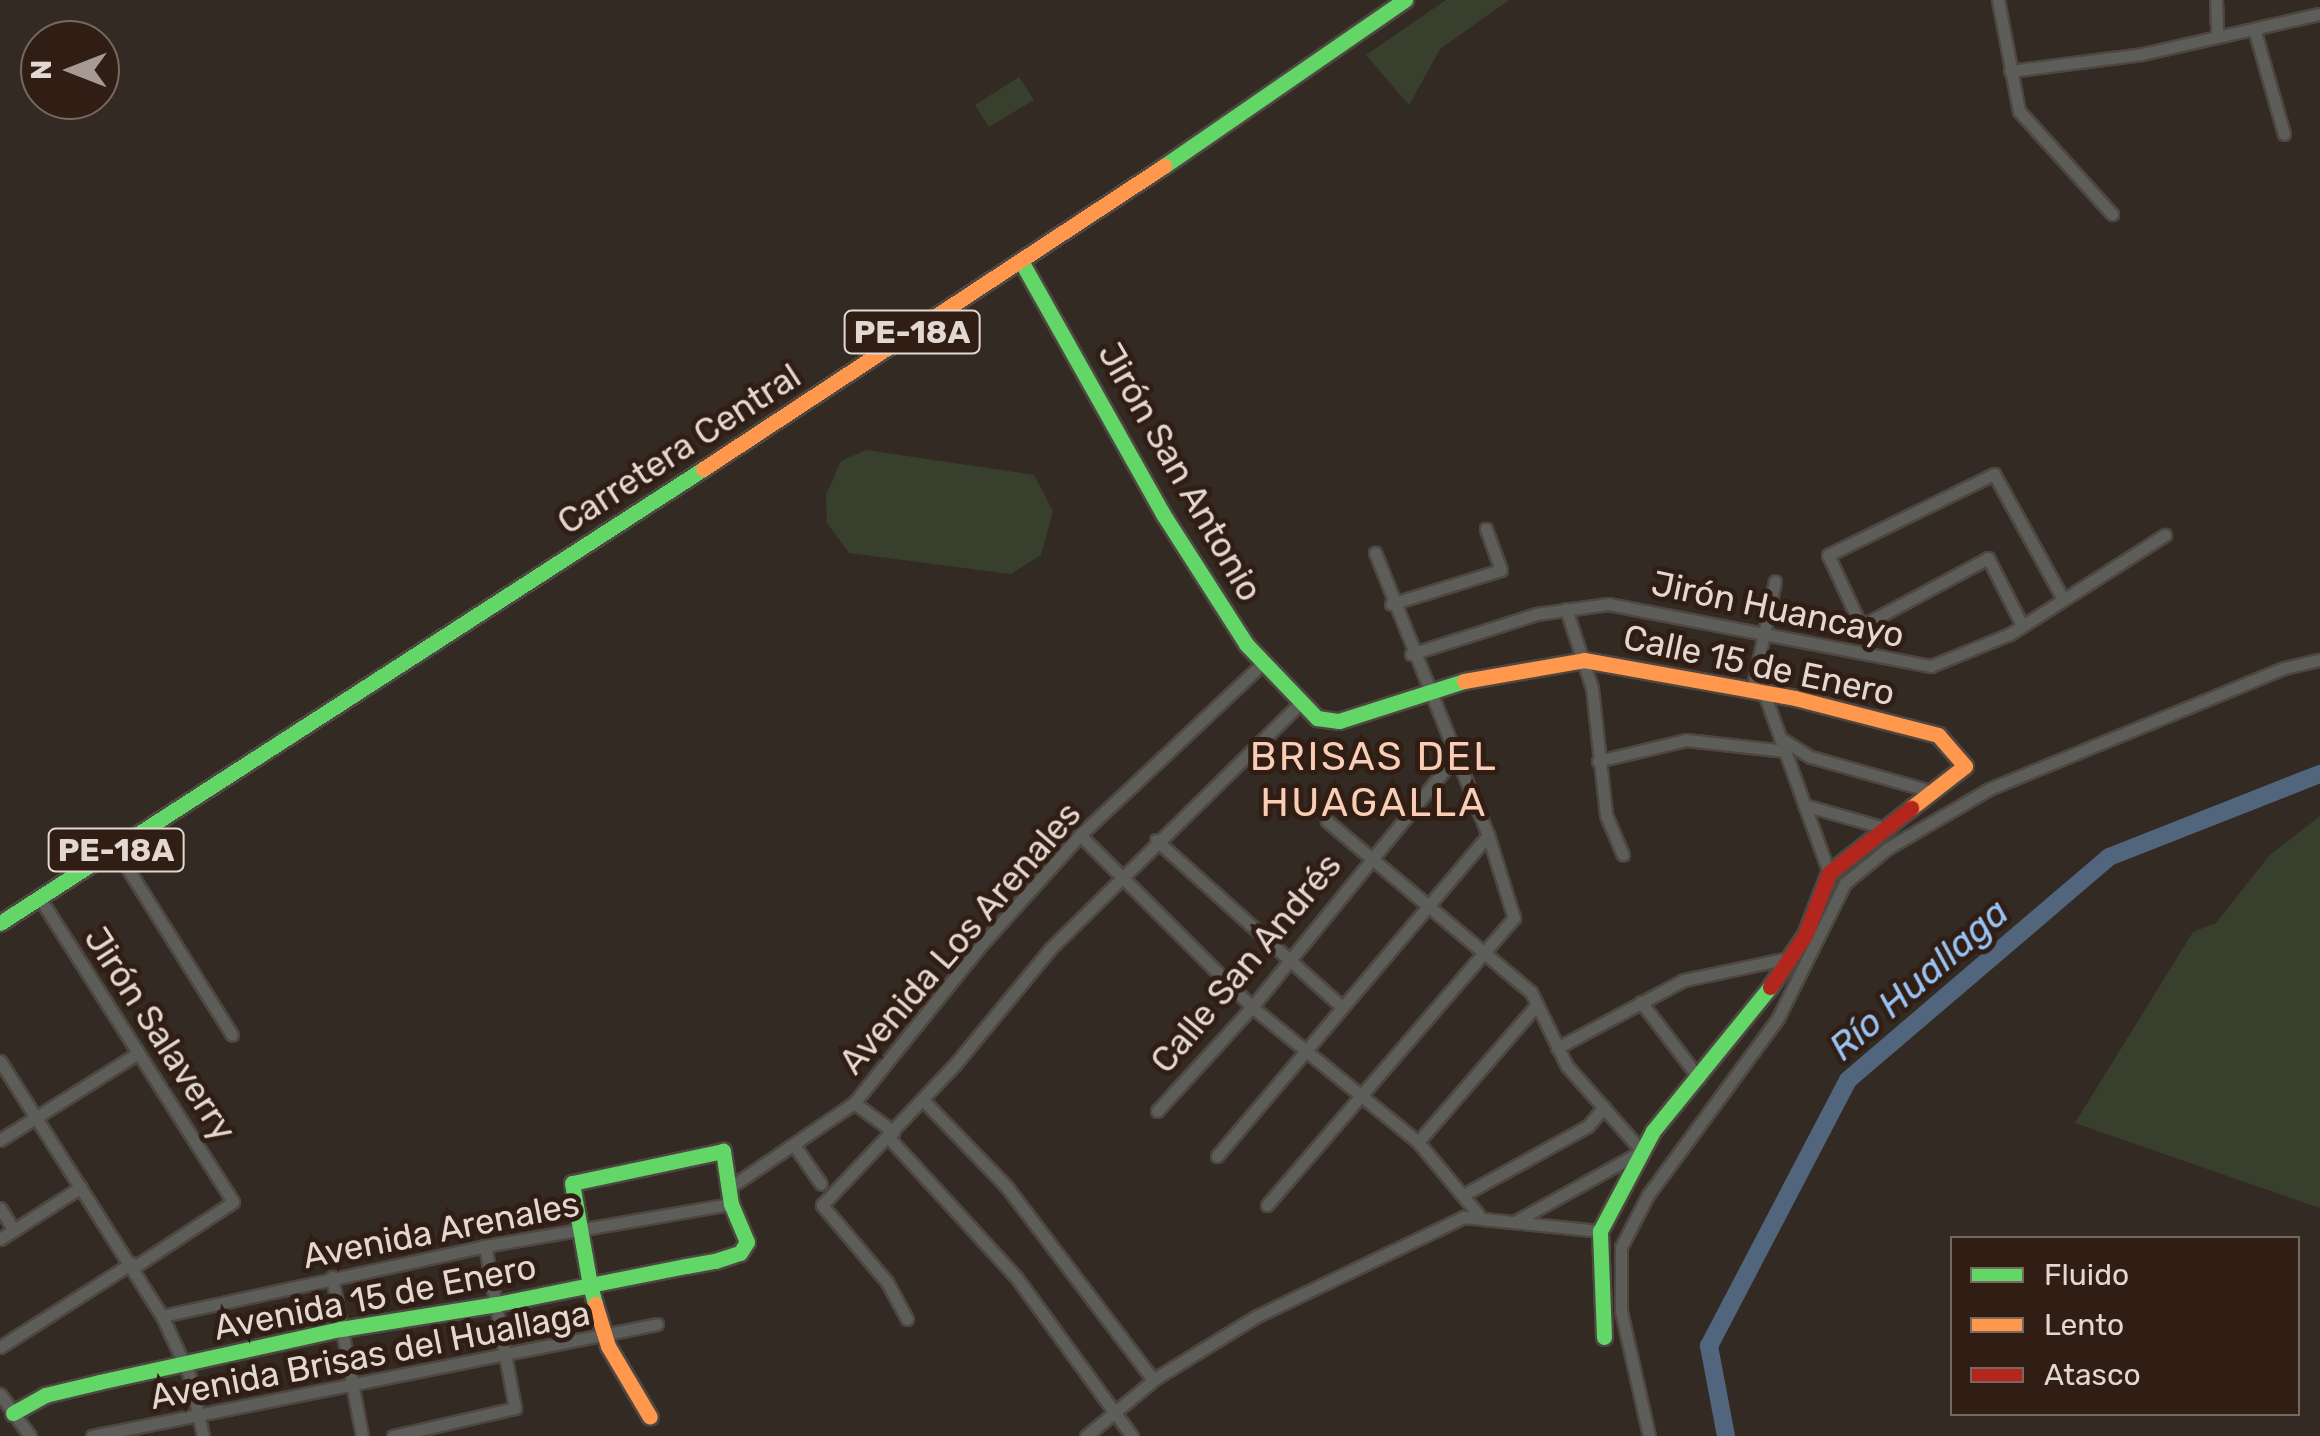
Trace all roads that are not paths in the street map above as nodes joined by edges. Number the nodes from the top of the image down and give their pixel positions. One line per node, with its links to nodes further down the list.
1 (1405, 0): 10 (main road, Carretera Central / PE-18A)
2 (1998, 0): 7 (street)
3 (2216, 0): 6 (street)
4 (2320, 14): 5 (street)
5 (2255, 32): 6 (street); 8 (street)
6 (2217, 35): 7 (street)
7 (2010, 71): 9 (street)
8 (2284, 134)
9 (2112, 214)
10 (1022, 261): 23 (main road, Jirón San Antonio); 37 (main road, Carretera Central / PE-18A)
11 (1486, 529): 16 (street)
12 (2164, 535): 15 (street, Jirón Huancayo)
13 (1375, 553): 16 (street)
14 (1776, 581): 19 (street)
15 (2063, 598): 18 (street, Jirón Huancayo); 18 (street)
16 (1391, 604): 20 (street)
17 (1566, 609): 19 (street, Jirón Huancayo); 20 (street, Jirón Huancayo); 21 (street)
18 (2022, 624): 19 (street, Jirón Huancayo)
19 (1766, 632): 25 (street)
20 (1411, 654): 24 (street)
21 (1584, 660): 24 (main road, Calle 15 de Enero); 25 (main road, Calle 15 de Enero); 29 (street)
22 (2320, 660): 84 (street)
23 (1262, 665): 26 (main road, Jirón San Antonio); 34 (street, Avenida Los Arenales)
24 (1427, 688): 26 (main road, Calle 15 de Enero); 28 (street)
25 (1758, 692): 27 (street); 30 (main road, Calle 15 de Enero)
26 (1300, 703): 36 (street)
27 (1783, 745): 29 (street); 30 (street); 31 (street)
28 (1454, 758): 35 (street); 39 (street, Calle San Andrés)
29 (1598, 761): 38 (street)
30 (1934, 792): 33 (main road)
31 (1804, 805): 33 (street); 40 (street)
32 (1327, 820): 39 (street)
33 (1888, 830): 40 (main road)
34 (1080, 836): 41 (street); 60 (street, Avenida Los Arenales)
35 (1488, 836): 43 (street); 45 (street)
36 (1156, 840): 41 (street); 47 (street)
37 (116, 850): 42 (main road, PE-18A); 52 (street)
38 (1623, 855)
39 (1370, 858): 43 (street); 47 (street, Calle San Andrés)
40 (1829, 874): 46 (main road)
41 (1119, 877): 50 (street); 59 (street)
42 (39, 898): 44 (main road, PE-18A); 55 (street, Jirón Salaverry)
43 (1427, 903): 45 (street); 49 (street)
44 (0, 922)
45 (1485, 952): 51 (street); 58 (street)
46 (1788, 958): 48 (street); 57 (main road)
47 (1286, 963): 49 (street); 50 (street, Calle San Andrés)
48 (1640, 1002): 53 (street); 57 (street)
49 (1341, 1006): 54 (street)
50 (1252, 1007): 54 (street); 62 (street, Calle San Andrés)
51 (1535, 1007): 53 (street); 66 (street)
52 (232, 1036)
53 (1557, 1048): 61 (street)
54 (1306, 1050): 58 (street); 69 (street)
55 (138, 1054): 63 (street); 83 (street, Jirón Salaverry)
56 (0, 1061): 63 (street)
57 (1699, 1078): 68 (main road)
58 (1362, 1096): 66 (street); 74 (street)
59 (923, 1100): 64 (street); 97 (street)
60 (854, 1104): 64 (street); 67 (street, Avenida Los Arenales)
61 (1604, 1106): 68 (street); 72 (street)
62 (1157, 1111)
63 (36, 1117): 65 (street); 71 (street)
64 (891, 1135): 89 (street); 100 (street)
65 (0, 1140)
66 (1418, 1142): 72 (street)
67 (794, 1144): 70 (street); 73 (street, Avenida Los Arenales)
68 (1642, 1151): 77 (street); 80 (main road)
69 (1217, 1156)
70 (821, 1184)
71 (82, 1187): 78 (street); 83 (street)
72 (1463, 1195): 76 (street)
73 (730, 1196): 79 (street, Avenida Arenales); 79 (main road); 86 (main road, Avenida 15 de Enero)
74 (1267, 1205)
75 (0, 1208): 78 (street)
76 (1478, 1214): 77 (street); 97 (street)
77 (1516, 1220): 80 (street)
78 (14, 1230): 81 (street)
79 (580, 1230): 82 (street, Avenida Arenales); 86 (main road)
80 (1599, 1234): 84 (street); 93 (main road)
81 (0, 1239)
82 (484, 1246): 85 (street, Avenida Arenales); 87 (street)
83 (133, 1265): 88 (street); 94 (street)
84 (1621, 1273): 111 (street)
85 (332, 1277): 88 (street, Avenida Arenales); 91 (street)
86 (590, 1285): 87 (main road, Avenida 15 de Enero); 92 (main road)
87 (497, 1304): 91 (main road, Avenida 15 de Enero); 95 (street)
88 (162, 1316): 96 (street)
89 (907, 1319)
90 (657, 1324): 92 (street, Avenida Brisas del Huallaga)
91 (341, 1329): 96 (main road, Avenida 15 de Enero); 98 (street)
92 (605, 1337): 95 (street, Avenida Brisas del Huallaga); 102 (main road)
93 (1604, 1337)
94 (0, 1346)
95 (506, 1358): 98 (street, Avenida Brisas del Huallaga); 108 (street)
96 (185, 1366): 101 (main road, Avenida 15 de Enero); 103 (street)
97 (1153, 1380): 100 (street)
98 (352, 1388): 103 (street, Avenida Brisas del Huallaga); 107 (street)
99 (0, 1394): 101 (street)
100 (1113, 1410): 109 (street); 110 (street)
101 (13, 1412): 104 (street)
102 (650, 1416)
103 (200, 1419): 105 (street, Avenida Brisas del Huallaga); 106 (street)
104 (30, 1436)
105 (92, 1436)
106 (203, 1436)
107 (362, 1436)
108 (394, 1436)
109 (1086, 1436)
110 (1132, 1436)
111 (1649, 1436)

